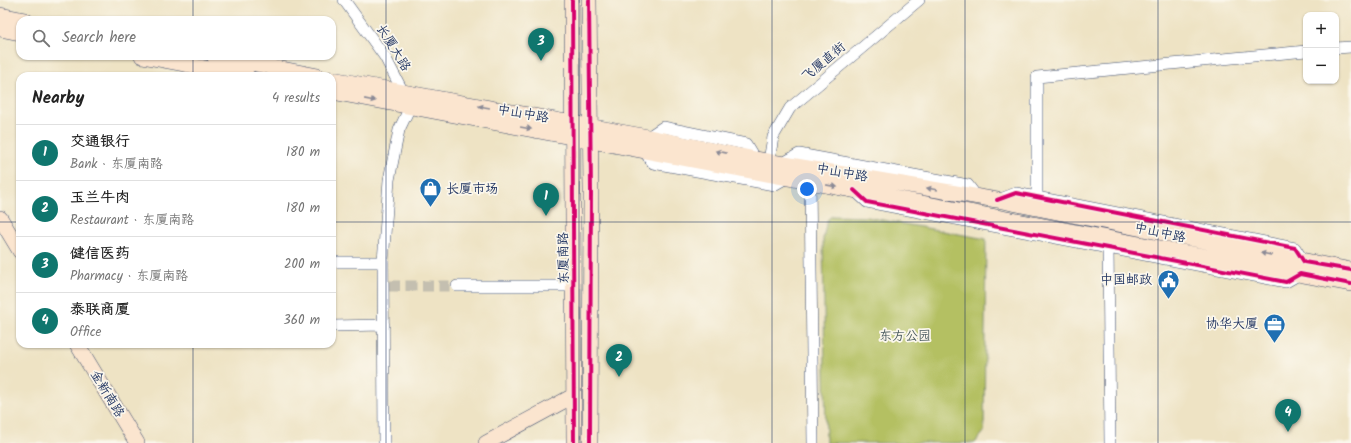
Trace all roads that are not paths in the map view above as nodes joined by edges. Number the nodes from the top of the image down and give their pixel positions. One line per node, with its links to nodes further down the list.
1 (344, 0): 17 (street, 长厦大路)
2 (572, 0): 20 (main road, 东厦南路)
3 (589, 0): 21 (main road, 东厦南路)
4 (919, 0): 23 (street, 飞厦直街)
5 (0, 15): 6 (main road)
6 (16, 18)
7 (0, 29): 8 (main road)
8 (16, 32)
9 (1351, 47): 10 (street)
10 (1339, 48)
11 (1303, 51): 26 (street)
12 (163, 60): 14 (main road)
13 (235, 60): 15 (main road)
14 (226, 72)
15 (297, 72)
16 (336, 80): 17 (main road, 中山中路)
17 (403, 92): 20 (main road, 中山中路, one-way to 17)
18 (336, 93): 19 (main road, 中山中路, one-way to 19)
19 (410, 107): 20 (main road, 中山中路, one-way to 20); 37 (street)
20 (572, 130): 21 (main road, 中山中路); 42 (main road, 东厦南路)
21 (591, 134): 22 (main road, 中山中路); 51 (main road, 东厦南路)
22 (646, 143): 23 (main road, 中山中路); 24 (main road, 中山中路)
23 (769, 161): 27 (main road, 中山中路)
24 (810, 182): 25 (main road, 中山中路, one-way to 25); 52 (street)
25 (854, 190): 29 (main road, 中山中路); 31 (street)
26 (1037, 198): 27 (street); 30 (street)
27 (997, 200): 30 (main road, 中山中路)
28 (0, 218): 34 (main road)
29 (1008, 219): 31 (street); 32 (main road, 中山中路)
30 (1122, 219): 38 (main road, 中山中路)
31 (988, 225): 33 (street)
32 (1095, 235): 33 (street); 38 (main road, 中山中路)
33 (1078, 242): 35 (street)
34 (16, 244)
35 (1108, 247): 38 (street); 53 (street)
36 (336, 262): 37 (street)
37 (383, 262): 43 (street)
38 (1302, 268): 39 (main road, 中山中路); 40 (main road, 中山中路)
39 (1351, 270)
40 (1351, 284)
41 (457, 286): 42 (street)
42 (574, 286): 46 (main road, 东厦南路)
43 (384, 325): 44 (street); 48 (street)
44 (336, 326)
45 (79, 348): 47 (main road, 金新南路)
46 (573, 396): 49 (main road); 50 (main road, 东厦南路)
47 (137, 443)
48 (384, 443)
49 (486, 443)
50 (574, 443)
51 (590, 443)
52 (813, 443)
53 (1110, 443)

